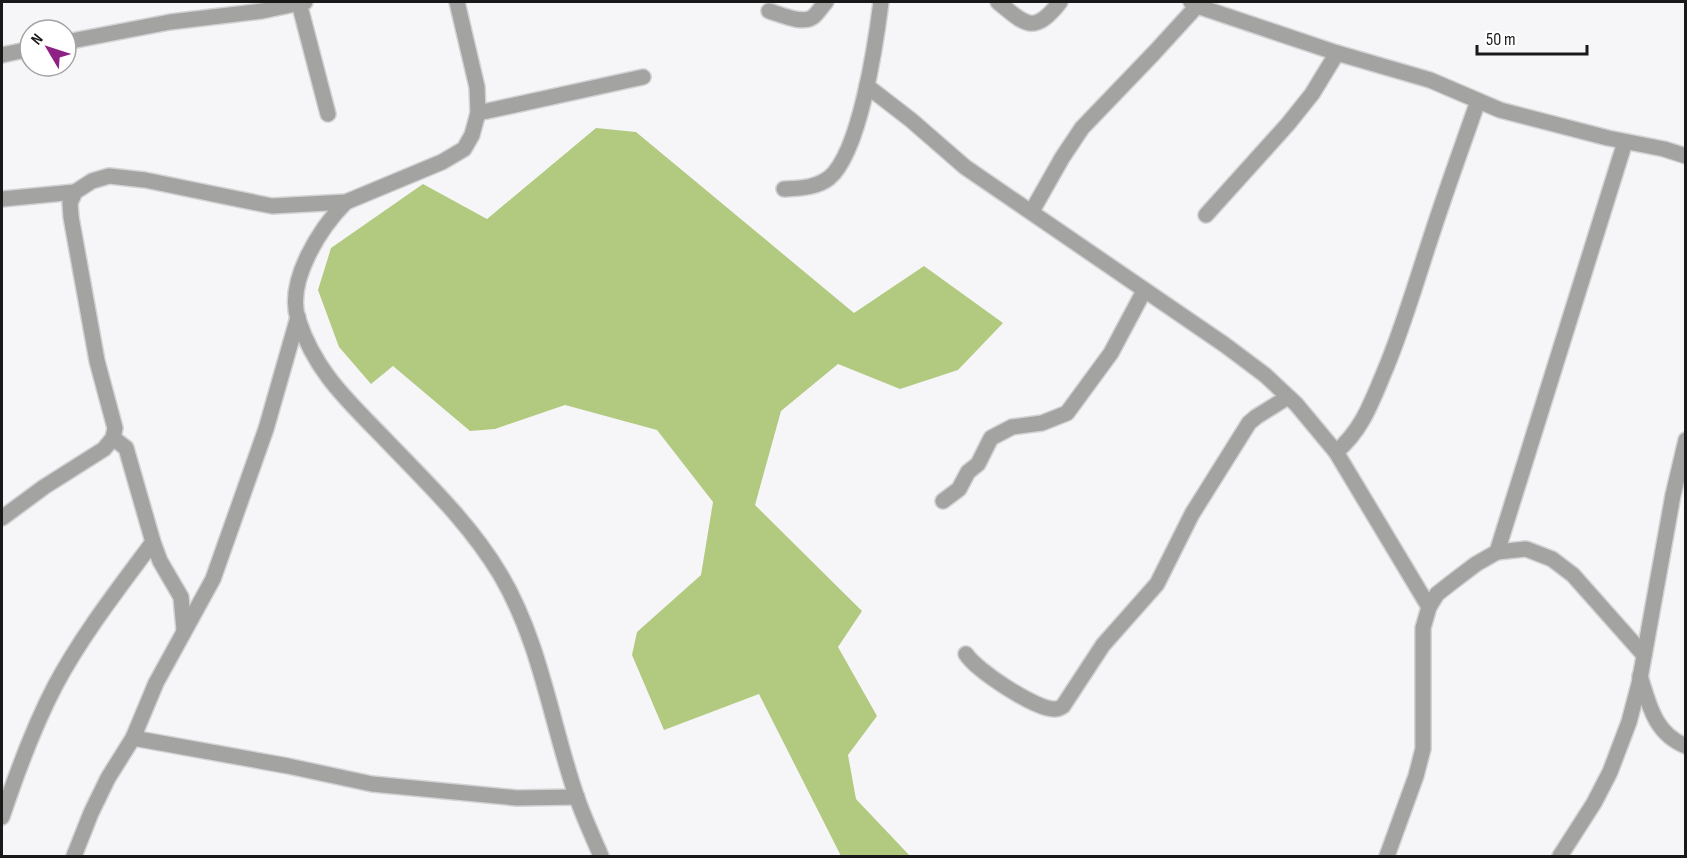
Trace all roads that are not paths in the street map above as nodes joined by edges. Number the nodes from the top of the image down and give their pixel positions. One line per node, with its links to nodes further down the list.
1 (302, 2): 9 (street); 17 (street)
2 (457, 2): 16 (street)
3 (826, 2): 8 (street)
4 (881, 2): 14 (street)
5 (998, 2): 6 (street)
6 (1060, 2)
7 (1194, 4): 11 (street); 24 (street)
8 (769, 11)
9 (78, 40)
10 (18, 52): 12 (street)
11 (1337, 53): 15 (street); 25 (street)
12 (2, 55)
13 (643, 77): 16 (street)
14 (867, 86): 20 (street); 24 (street)
15 (1478, 101): 18 (street); 31 (street)
16 (478, 113): 23 (street)
17 (328, 114)
18 (1625, 142): 19 (street); 35 (street)
19 (1686, 156)
20 (784, 189)
21 (75, 192): 22 (street); 23 (street); 29 (street)
22 (2, 199)
23 (346, 202): 27 (street)
24 (1032, 211): 26 (street)
25 (1206, 215)
26 (1144, 291): 28 (street); 32 (street)
27 (298, 317): 37 (street); 45 (street)
28 (1288, 397): 31 (street); 40 (street)
29 (113, 438): 33 (street); 34 (street)
30 (1686, 440): 41 (street)
31 (1336, 452): 38 (street)
32 (943, 501)
33 (2, 518)
34 (153, 542): 36 (street); 46 (street)
35 (1497, 552): 38 (street); 41 (street)
36 (181, 597): 37 (street); 39 (street)
37 (204, 597): 39 (street)
38 (1429, 607): 49 (street)
39 (184, 635): 43 (street)
40 (966, 654)
41 (1644, 655): 42 (street)
42 (1640, 676): 44 (street); 50 (street)
43 (133, 738): 45 (street); 47 (street)
44 (1686, 746)
45 (577, 797): 48 (street)
46 (2, 817)
47 (74, 856)
48 (601, 856)
49 (1387, 856)
50 (1560, 856)

